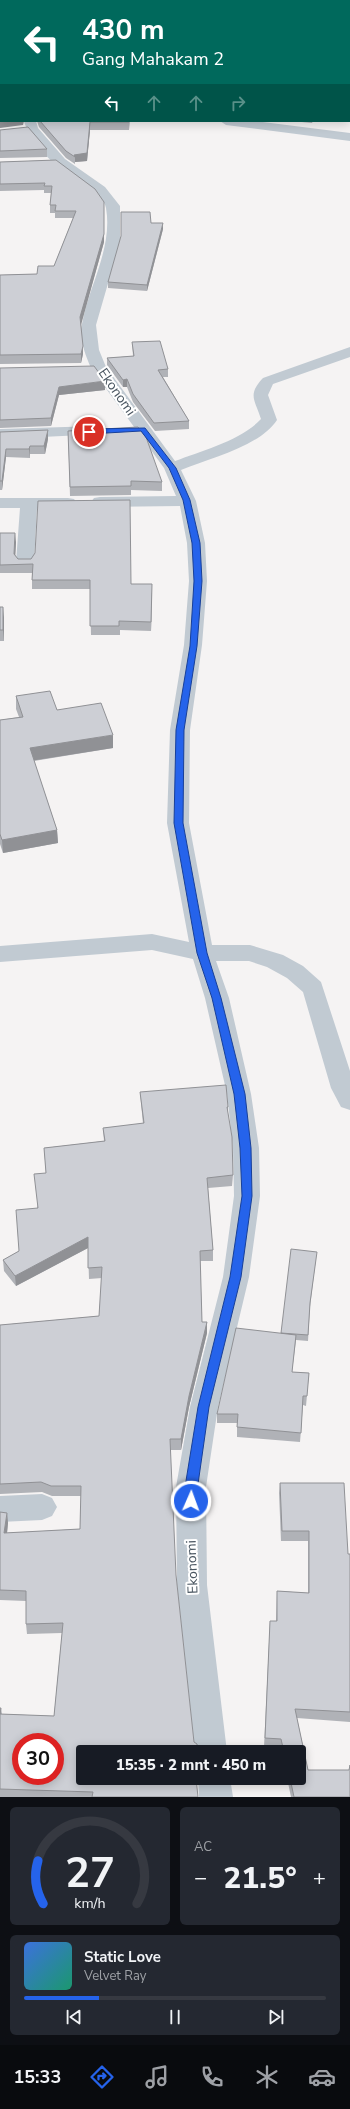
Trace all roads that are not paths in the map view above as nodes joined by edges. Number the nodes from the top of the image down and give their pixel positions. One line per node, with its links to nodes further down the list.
1 (234, 122): 3 (street)
2 (27, 127): 5 (street, Ekonomi)
3 (350, 137)
4 (350, 352): 7 (street)
5 (128, 430): 6 (street); 7 (street, Ekonomi)
6 (0, 434)
7 (172, 468): 8 (street, Ekonomi)
8 (187, 500): 10 (street); 12 (street, Ekonomi)
9 (0, 503): 10 (street)
10 (29, 503): 11 (street)
11 (25, 562)
12 (202, 953): 13 (street); 14 (street); 17 (street, Ekonomi)
13 (0, 954)
14 (350, 1101)
15 (42, 1507): 16 (street)
16 (0, 1510)
17 (210, 1745)
18 (215, 1785): 19 (street)
19 (216, 1797)

